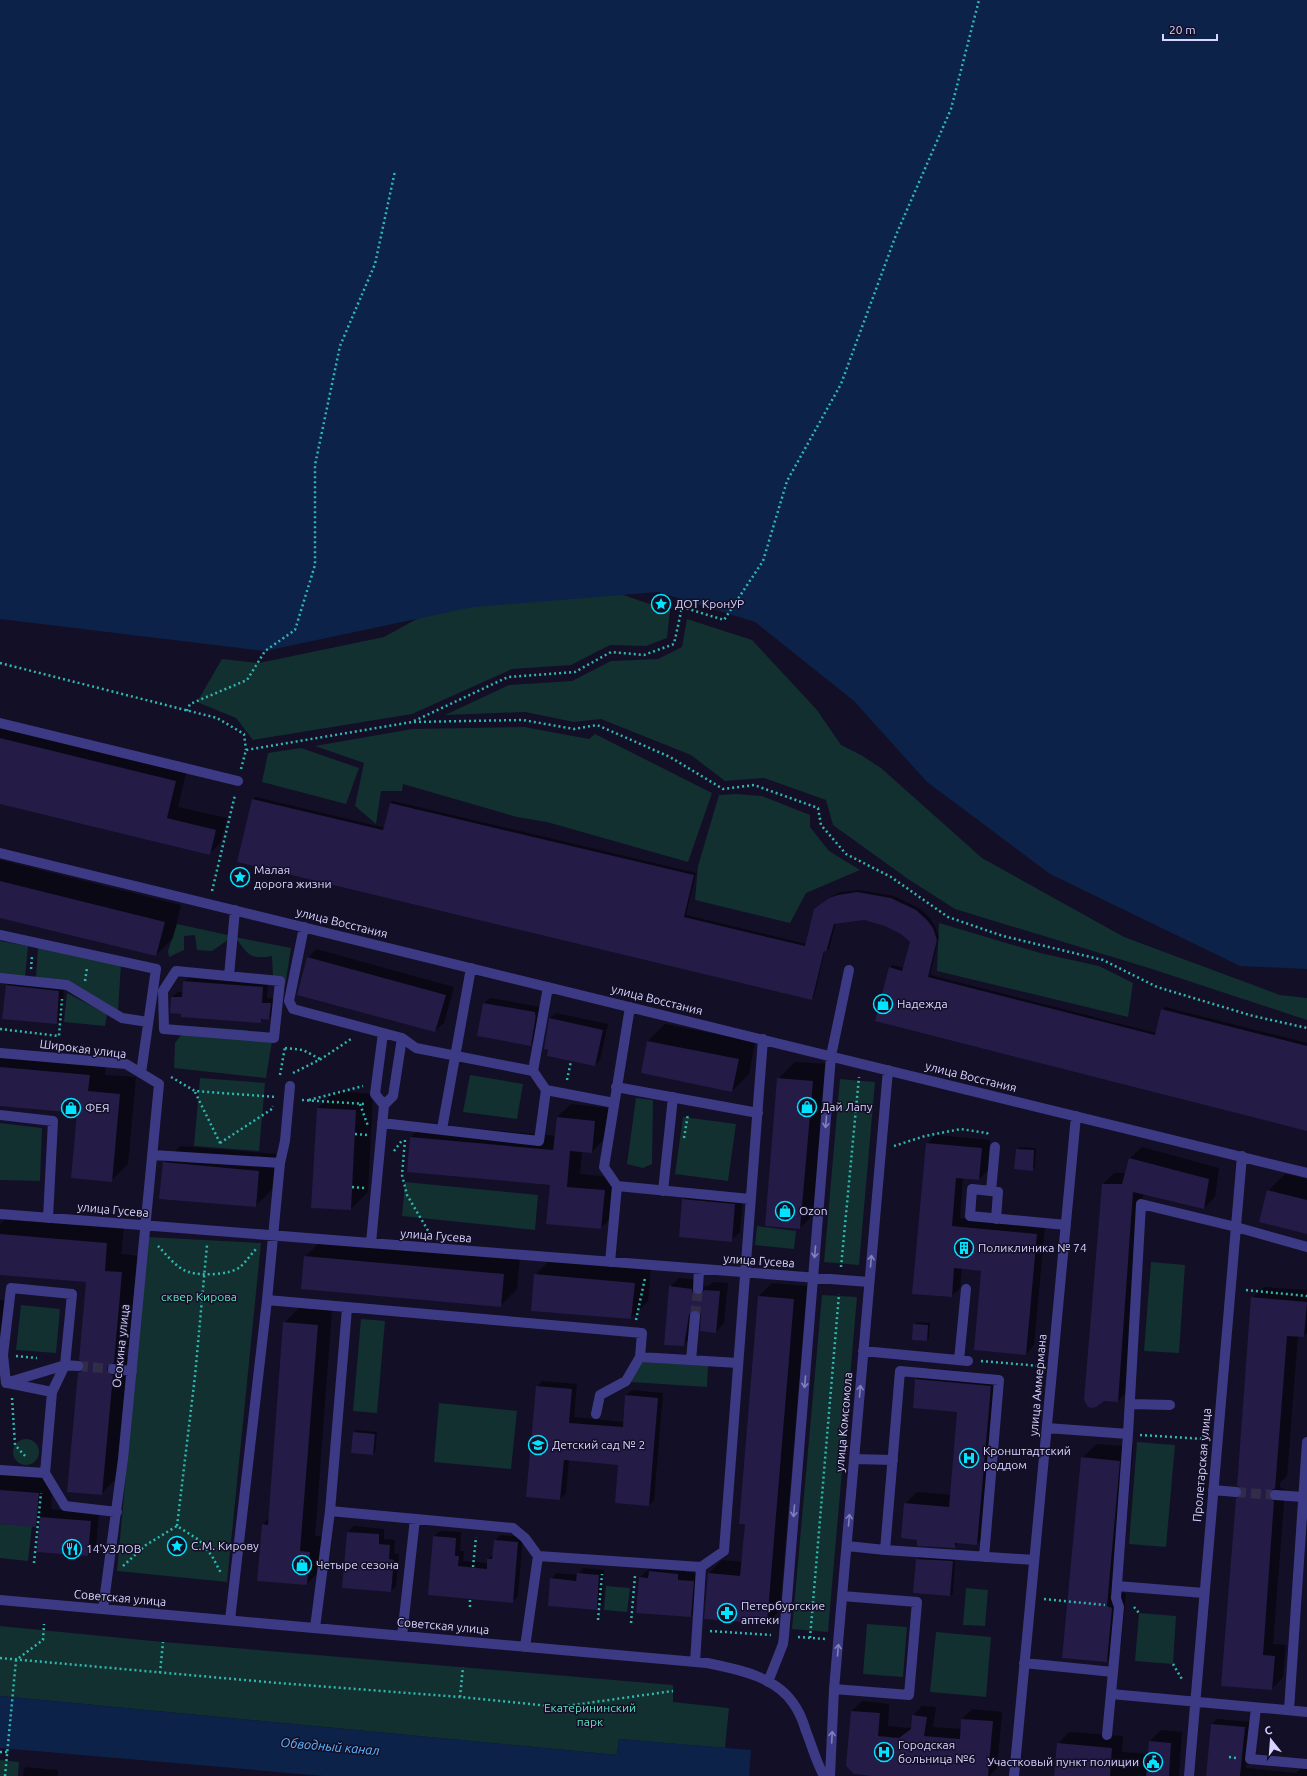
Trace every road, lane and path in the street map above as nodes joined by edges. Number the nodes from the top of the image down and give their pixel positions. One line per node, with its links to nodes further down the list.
1 (979, 0): 5 (path)
2 (395, 171): 4 (path)
3 (0, 663): 4 (path)
4 (187, 711): 7 (path)
5 (412, 722): 7 (path); 30 (path)
6 (0, 723): 8 (street)
7 (246, 750): 8 (path)
8 (238, 780)
9 (234, 800): 11 (path)
10 (0, 853): 11 (street, улица Восстания)
11 (209, 904): 12 (street, улица Восстания)
12 (235, 910): 13 (street, улица Восстания); 19 (street)
13 (304, 927): 17 (street, улица Восстания); 31 (street)
14 (0, 935): 15 (street)
15 (34, 941): 16 (street); 21 (path)
16 (88, 953): 24 (path); 27 (street)
17 (470, 968): 23 (street, улица Восстания); 37 (street)
18 (849, 970): 38 (street)
19 (229, 976): 26 (street); 26 (street)
20 (0, 978): 21 (street)
21 (30, 981): 22 (street)
22 (64, 984): 24 (street); 29 (path)
23 (548, 987): 25 (street, улица Восстания); 42 (street)
24 (84, 995): 28 (street)
25 (630, 1007): 34 (street, улица Восстания); 50 (street)
26 (164, 1008): 27 (street)
27 (150, 1009): 28 (street)
28 (148, 1022): 43 (street)
29 (0, 1028)
30 (1307, 1028)
31 (368, 1029): 32 (street); 39 (path)
32 (384, 1033): 33 (street); 47 (street)
33 (402, 1038): 37 (street); 61 (street)
34 (763, 1039): 38 (street, улица Восстания); 62 (street)
35 (285, 1048): 39 (path)
36 (0, 1053): 43 (street, Широкая улица)
37 (454, 1055): 42 (street); 67 (street)
38 (831, 1056): 41 (street, улица Восстания); 99 (street, one-way to 99)
39 (321, 1059): 46 (path)
40 (571, 1061): 54 (path)
41 (888, 1070): 64 (street, улица Восстания); 101 (street, улица Комсомола, one-way to 41)
42 (533, 1071): 51 (street)
43 (141, 1073): 48 (street, Широкая улица)
44 (859, 1073): 100 (path)
45 (166, 1074): 52 (path)
46 (280, 1079)
47 (376, 1082): 58 (path); 61 (street)
48 (159, 1084): 73 (street, Осокина улица)
49 (290, 1086): 57 (street)
50 (616, 1087): 56 (street); 59 (street)
51 (546, 1090): 54 (street); 67 (street)
52 (195, 1091): 55 (path); 69 (path)
53 (278, 1091): 55 (path)
54 (564, 1093): 59 (street)
55 (278, 1097): 69 (path)
56 (673, 1097): 62 (street); 78 (street)
57 (289, 1099): 58 (path); 75 (street)
58 (307, 1100): 60 (path)
59 (614, 1103): 77 (street)
60 (360, 1104): 61 (path); 68 (path)
61 (384, 1105): 65 (street)
62 (758, 1113): 80 (street)
63 (0, 1115): 82 (street)
64 (1076, 1116): 74 (street, улица Восстания); 84 (street, улица Аммермана)
65 (382, 1123): 66 (street); 89 (street)
66 (406, 1126): 67 (street); 92 (path)
67 (442, 1129)
68 (370, 1135)
69 (220, 1143): 71 (path)
70 (993, 1143): 72 (path); 79 (street)
71 (223, 1149)
72 (888, 1149)
73 (152, 1155): 75 (street); 85 (street, Осокина улица)
74 (1242, 1156): 76 (street, улица Восстания); 86 (street, Пролетарская улица)
75 (280, 1163): 87 (street)
76 (1307, 1172)
77 (617, 1186): 78 (street); 94 (street)
78 (663, 1191): 80 (street)
79 (991, 1191): 83 (street); 83 (street)
80 (750, 1199): 97 (street)
81 (0, 1214): 82 (street, улица Гусева)
82 (48, 1218): 85 (street, улица Гусева)
83 (996, 1219): 84 (street)
84 (1066, 1225): 118 (street, улица Аммермана)
85 (146, 1226): 87 (street, улица Гусева); 120 (street, Осокина улица)
86 (1236, 1227): 91 (street); 124 (street); 129 (street, Пролетарская улица)
87 (273, 1236): 89 (street, улица Гусева); 106 (street)
88 (208, 1241): 98 (path)
89 (371, 1244): 92 (street, улица Гусева)
90 (156, 1245): 98 (path)
91 (1307, 1247)
92 (441, 1249): 94 (street, улица Гусева)
93 (254, 1252): 98 (path)
94 (610, 1262): 95 (street, улица Гусева)
95 (699, 1269): 97 (street, улица Гусева); 102 (street)
96 (646, 1272): 110 (path)
97 (746, 1273): 99 (street, улица Гусева); 115 (street)
98 (204, 1274): 145 (path)
99 (813, 1278): 100 (street, улица Гусева); 185 (street, one-way to 185)
100 (840, 1280): 101 (street, улица Гусева); 174 (path)
101 (869, 1282): 111 (street, улица Комсомола)
102 (698, 1289)
103 (966, 1289): 114 (street)
104 (1246, 1290): 105 (path)
105 (1307, 1296)
106 (267, 1300): 108 (street); 168 (street)
107 (5, 1301): 116 (street); 121 (street)
108 (347, 1308): 110 (street); 141 (street)
109 (695, 1316): 113 (street)
110 (633, 1332): 112 (street)
111 (863, 1351): 114 (street); 131 (street, улица Комсомола, one-way to 111)
112 (640, 1357): 113 (street); 126 (street)
113 (691, 1360): 115 (street)
114 (964, 1360): 118 (path)
115 (738, 1363): 157 (street)
116 (65, 1365): 117 (street); 121 (street); 122 (street)
117 (78, 1366)
118 (1052, 1366): 127 (street, улица Аммермана)
119 (113, 1369): 120 (street)
120 (132, 1371): 142 (street, Осокина улица)
121 (3, 1383): 122 (street)
122 (52, 1392): 135 (street)
123 (12, 1395): 132 (path)
124 (1130, 1404): 125 (street); 128 (street)
125 (1170, 1405)
126 (596, 1414)
127 (1047, 1428): 128 (street); 152 (street, улица Аммермана)
128 (1128, 1434): 129 (path); 159 (street)
129 (1218, 1439): 136 (street, Пролетарская улица)
130 (1307, 1448): 140 (street)
131 (854, 1459): 133 (street); 147 (street, улица Комсомола, one-way to 131)
132 (28, 1460)
133 (892, 1460): 148 (street); 150 (street)
134 (0, 1470): 135 (street)
135 (44, 1473): 142 (street)
136 (1213, 1490): 137 (street); 160 (street, Пролетарская улица)
137 (1236, 1492)
138 (41, 1493): 154 (path)
139 (1275, 1495): 140 (street)
140 (1303, 1497): 146 (street)
141 (330, 1510): 143 (street); 172 (street)
142 (117, 1512): 167 (street, Осокина улица)
143 (415, 1519): 144 (street); 173 (street)
144 (477, 1525): 149 (street); 156 (path)
145 (177, 1526): 155 (path); 158 (path)
146 (1304, 1542): 193 (street)
147 (846, 1546): 148 (street); 161 (street, улица Комсомола)
148 (885, 1550): 150 (street)
149 (538, 1556): 151 (street); 176 (street)
150 (984, 1557): 152 (street)
151 (604, 1560): 153 (street); 169 (path)
152 (1034, 1560): 162 (street, улица Аммермана)
153 (636, 1562): 157 (street); 170 (path)
154 (34, 1563)
155 (122, 1566)
156 (473, 1567)
157 (701, 1567): 179 (street)
158 (223, 1575)
159 (1117, 1586): 160 (street); 183 (street)
160 (1204, 1593): 191 (street, Пролетарская улица)
161 (842, 1596): 187 (street, улица Комсомола, one-way to 161); 187 (street)
162 (1031, 1597): 165 (path); 180 (street, улица Аммермана)
163 (470, 1599): 166 (path)
164 (0, 1600): 167 (street, Советская улица)
165 (1107, 1606)
166 (470, 1607)
167 (103, 1609): 168 (street, Советская улица)
168 (230, 1620): 172 (street, Советская улица)
169 (598, 1620)
170 (631, 1623)
171 (44, 1624): 178 (path)
172 (315, 1628): 173 (street, Советская улица)
173 (402, 1636): 176 (street, Советская улица)
174 (810, 1638)
175 (163, 1642): 184 (path)
176 (525, 1647): 179 (street, Советская улица)
177 (0, 1658): 178 (path)
178 (16, 1660): 184 (path); 197 (path)
179 (695, 1662): 185 (street, Советская улица)
180 (1024, 1663): 183 (street); 202 (street, улица Аммермана)
181 (1173, 1664): 186 (path)
182 (463, 1668): 190 (path)
183 (1113, 1672): 189 (street)
184 (160, 1673): 190 (path)
185 (768, 1682): 200 (street, Советская улица)
186 (1185, 1685)
187 (834, 1689): 201 (street, улица Комсомола, one-way to 187)
188 (673, 1691): 190 (path)
189 (1111, 1694): 191 (street); 195 (street)
190 (460, 1697)
191 (1196, 1703): 192 (street); 203 (street, Пролетарская улица)
192 (1256, 1708): 193 (street); 198 (street)
193 (1289, 1710): 194 (street)
194 (1307, 1712)
195 (1107, 1735)
196 (0, 1752): 197 (path)
197 (7, 1752): 199 (path)
198 (1307, 1764)
199 (5, 1776)
200 (824, 1776)
201 (830, 1776)
202 (1014, 1776)
203 (1189, 1776)

